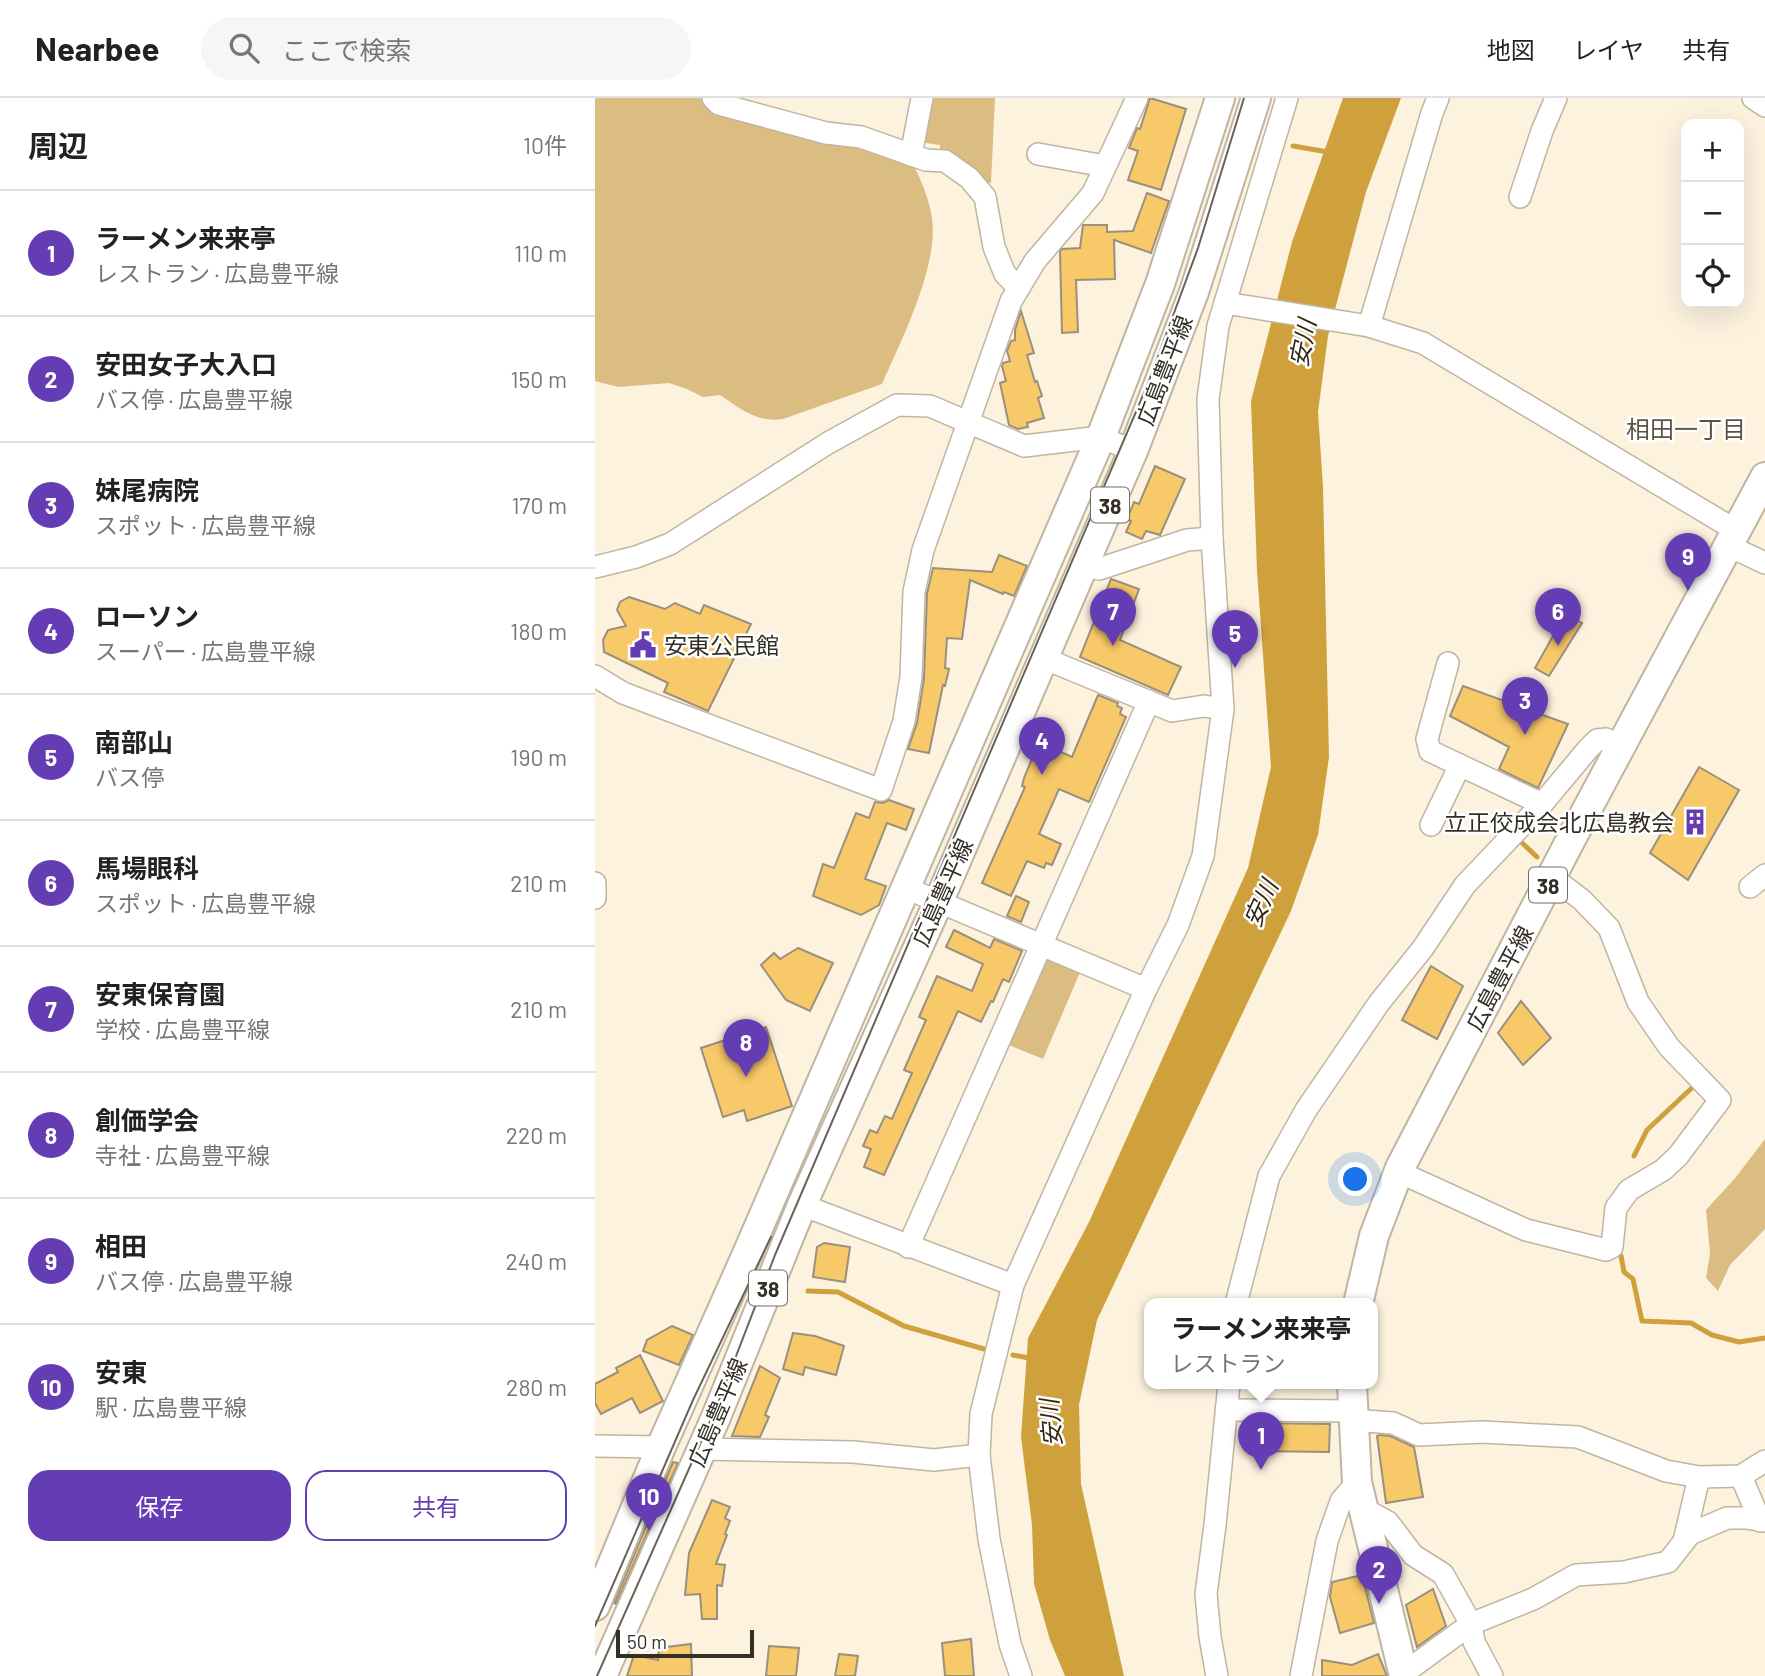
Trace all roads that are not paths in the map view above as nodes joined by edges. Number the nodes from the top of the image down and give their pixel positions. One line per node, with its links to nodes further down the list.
1 (713, 98): 12 (street)
2 (922, 98): 12 (street)
3 (1137, 98): 13 (street)
4 (1220, 98): 19 (main road, 広島豊平線 / 38)
5 (1256, 98): 20 (main road, 広島豊平線 / 38)
6 (1287, 98): 16 (street)
7 (1438, 98): 17 (street)
8 (1556, 98): 14 (street)
9 (1753, 98): 10 (street)
10 (1765, 106)
11 (1038, 154): 13 (street)
12 (911, 155): 15 (street)
13 (1105, 166): 15 (street)
14 (1520, 197)
15 (1019, 288): 18 (street)
16 (1232, 305): 17 (street); 22 (street)
17 (1369, 326): 23 (street)
18 (969, 424): 19 (street); 26 (street); 29 (street)
19 (1101, 437): 20 (street); 38 (main road, 広島豊平線 / 38)
20 (1133, 451): 25 (main road, 広島豊平線 / 38)
21 (1765, 477): 23 (main road, 広島豊平線 / 38)
22 (1212, 538): 25 (street); 31 (street)
23 (1733, 539): 24 (street); 32 (main road, 広島豊平線 / 38)
24 (1765, 563)
25 (1084, 565): 27 (main road, 広島豊平線 / 38)
26 (595, 567)
27 (1043, 658): 30 (street); 40 (main road, 広島豊平線 / 38)
28 (1448, 663): 33 (street)
29 (595, 676)
30 (1149, 701): 31 (street); 41 (street)
31 (1223, 709): 42 (street)
32 (1622, 748): 34 (street); 36 (main road, 広島豊平線 / 38)
33 (1460, 765): 34 (street); 35 (street)
34 (1542, 804): 47 (street)
35 (1431, 825)
36 (1552, 877): 43 (main road, 広島豊平線 / 38); 43 (street)
37 (595, 883): 39 (street)
38 (906, 888): 40 (street); 53 (main road, 広島豊平線 / 38)
39 (595, 898)
40 (938, 902): 41 (street); 44 (main road, 広島豊平線 / 38)
41 (1042, 946): 42 (street); 45 (street)
42 (1146, 989): 46 (street)
43 (1399, 1172): 48 (main road, 広島豊平線 / 38)
44 (802, 1205): 45 (street); 54 (main road, 広島豊平線 / 38)
45 (908, 1247): 46 (street)
46 (1013, 1285): 55 (street)
47 (1238, 1298)
48 (1359, 1298)
49 (1228, 1389): 51 (street)
50 (1352, 1405): 51 (street); 58 (street); 59 (main road)
51 (1226, 1410): 68 (street)
52 (595, 1446): 53 (street)
53 (660, 1447): 63 (main road, 広島豊平線 / 38)
54 (702, 1449): 55 (street); 66 (main road, 広島豊平線 / 38)
55 (979, 1455): 67 (street)
56 (1765, 1461): 57 (street)
57 (1741, 1476): 58 (street); 61 (street)
58 (1699, 1477): 62 (street)
59 (1357, 1482): 60 (main road); 69 (street)
60 (1364, 1509): 64 (street); 65 (main road)
61 (1763, 1521): 62 (street)
62 (1684, 1541): 64 (street)
63 (596, 1599)
64 (1471, 1624): 65 (street); 70 (street)
65 (1404, 1674)
66 (602, 1676)
67 (1021, 1676)
68 (1217, 1676)
69 (1301, 1676)
70 (1492, 1676)

